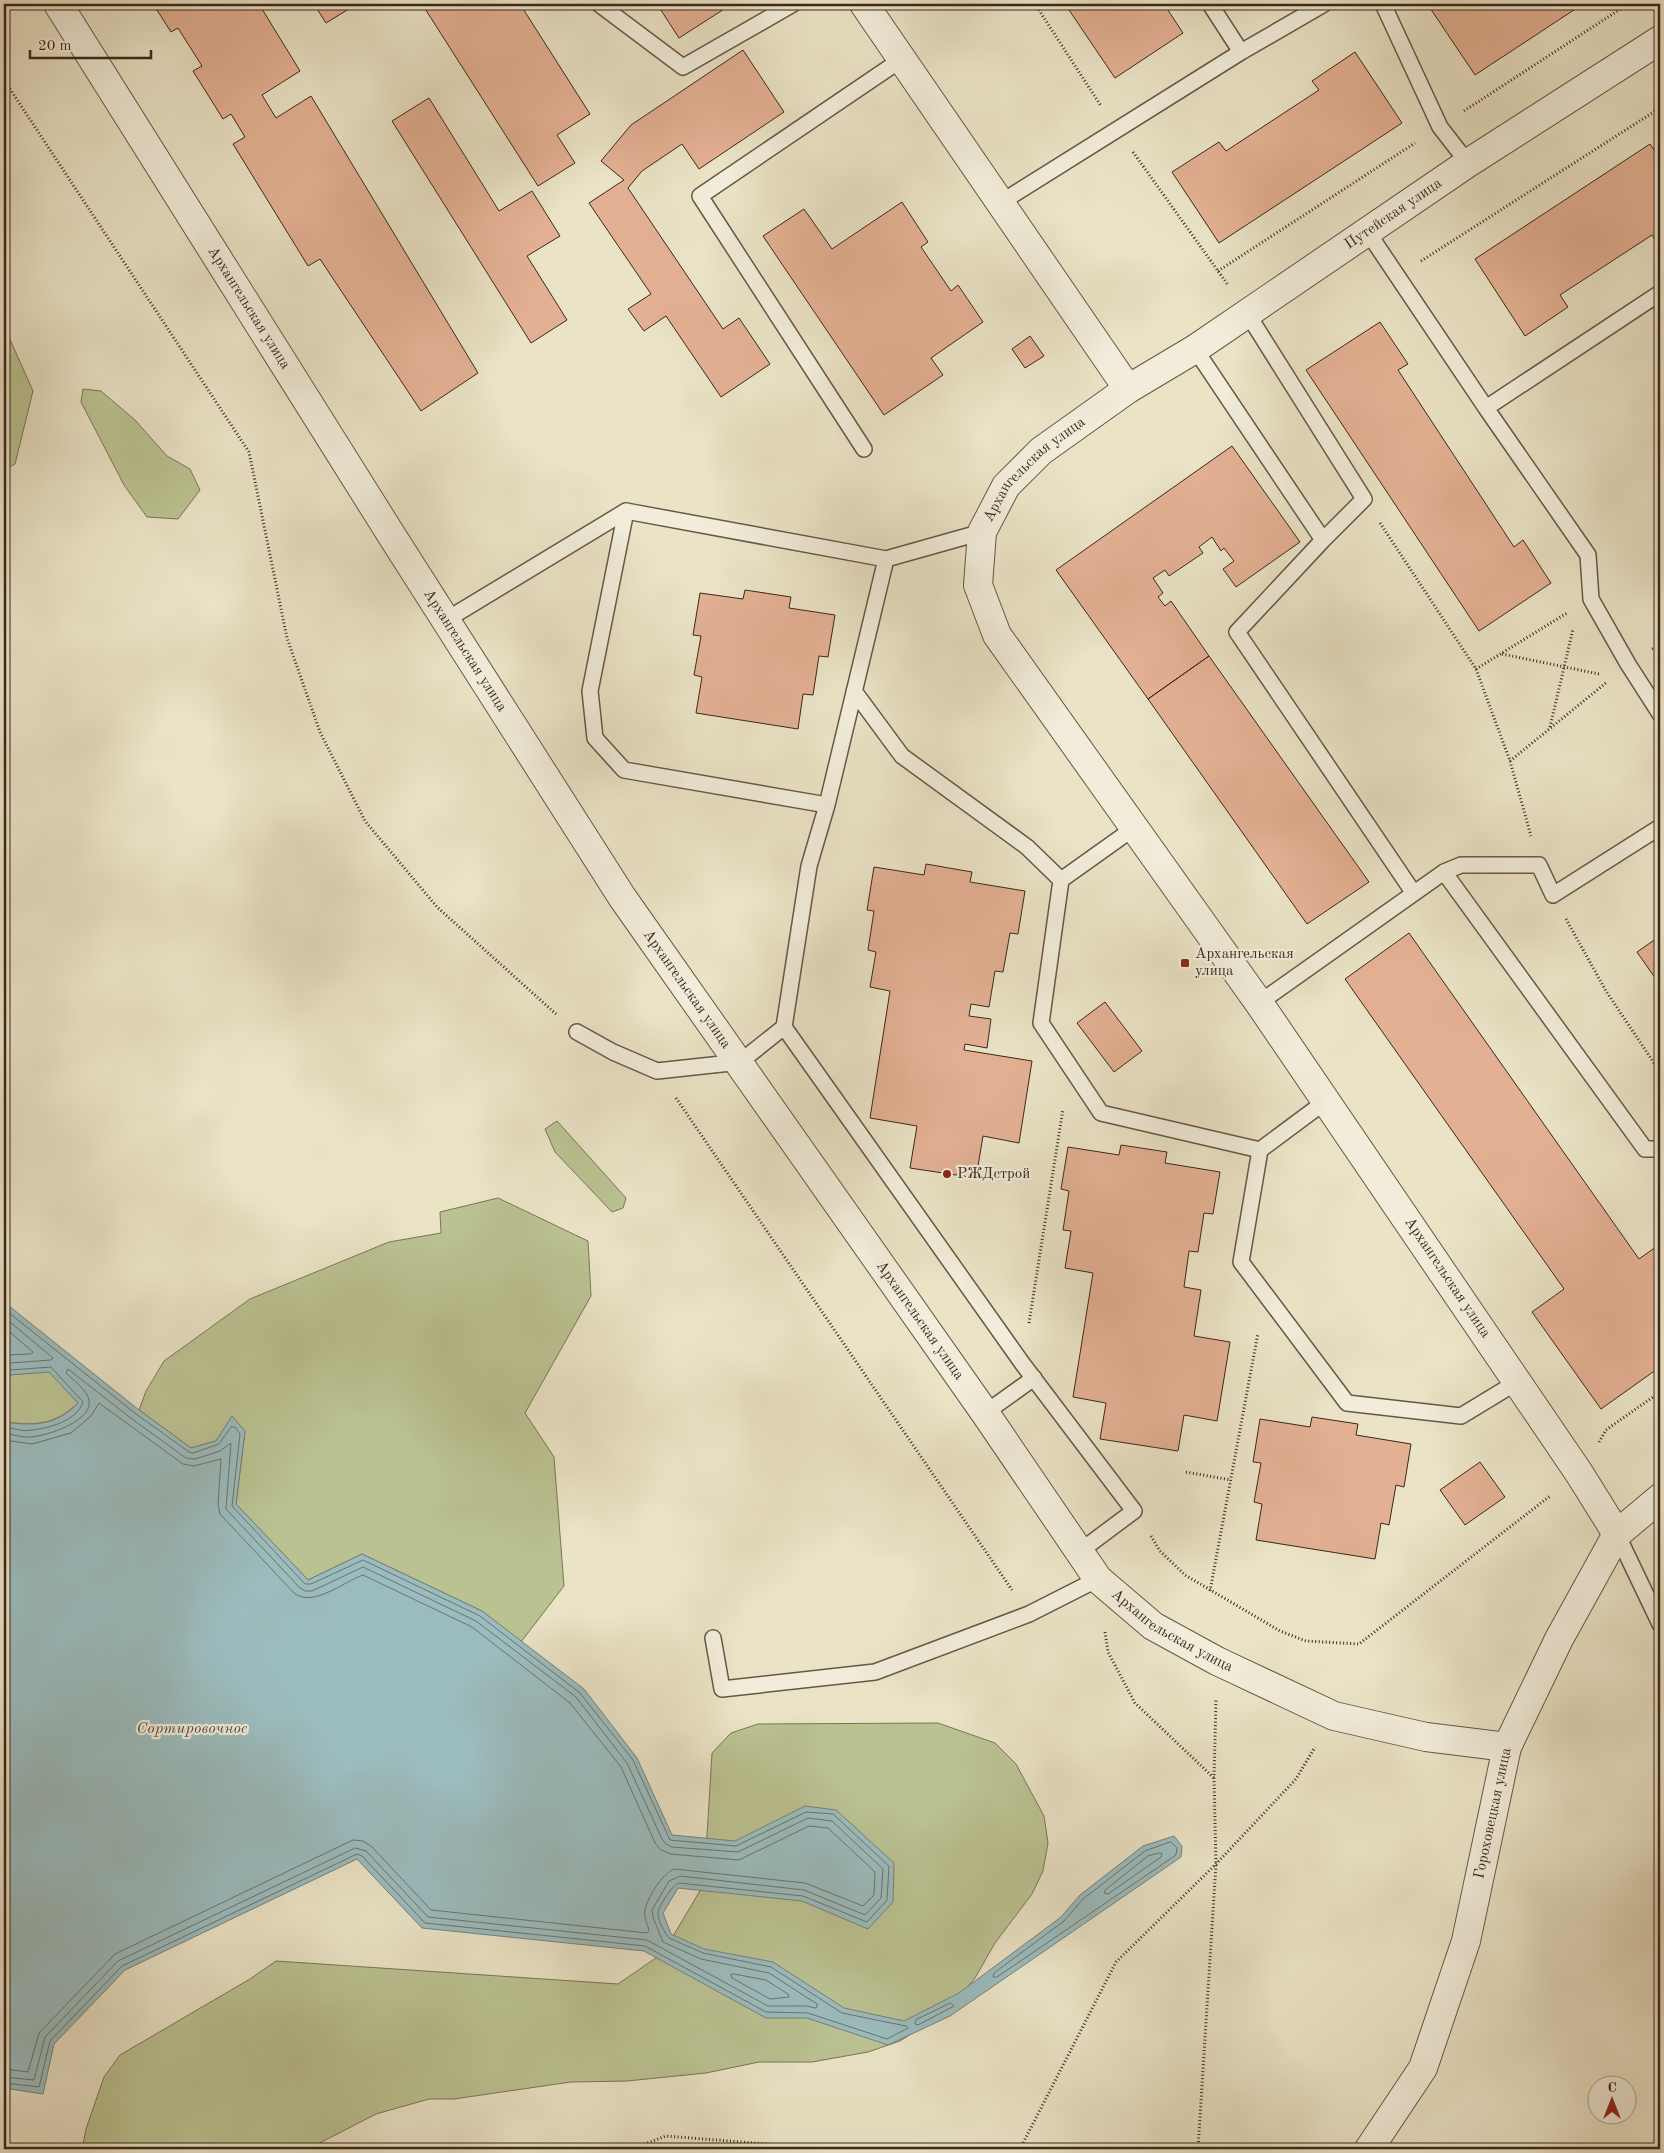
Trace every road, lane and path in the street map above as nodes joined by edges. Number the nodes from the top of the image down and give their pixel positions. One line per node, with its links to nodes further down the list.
1 (58, 4): 31 (street, Архангельская улица)
2 (599, 4): 3 (lane)
3 (793, 4)
4 (864, 4): 11 (street)
5 (1035, 4): 14 (path)
6 (1210, 4): 10 (lane)
7 (1324, 4): 10 (lane)
8 (1383, 4): 15 (lane)
9 (1658, 45): 15 (street, Путейская улица)
10 (1241, 52): 14 (lane)
11 (902, 59): 16 (street); 24 (lane)
12 (4, 80): 52 (path)
13 (1660, 108): 18 (path)
14 (1117, 130): 16 (lane); 20 (path)
15 (1468, 162): 17 (street, Путейская улица)
16 (1000, 203): 22 (street)
17 (1367, 231): 18 (lane); 20 (street, Путейская улица)
18 (1397, 276): 23 (lane)
19 (1660, 293): 23 (lane)
20 (1247, 313): 21 (street, Путейская улица); 25 (lane)
21 (1195, 349): 22 (street, Путейская улица); 28 (lane)
22 (1128, 389): 27 (street, Архангельская улица)
23 (1486, 408): 30 (lane)
24 (864, 449)
25 (1364, 499): 28 (lane); 36 (path)
26 (626, 511): 29 (lane); 31 (lane); 42 (lane)
27 (982, 532): 29 (lane); 44 (street, Архангельская улица)
28 (1323, 540): 48 (lane)
29 (886, 559): 38 (lane)
30 (1584, 602): 33 (path); 34 (lane); 35 (path)
31 (446, 620): 53 (street, Архангельская улица)
32 (1660, 644): 34 (path)
33 (1502, 654): 35 (path); 36 (path)
34 (1628, 664): 37 (path); 39 (lane)
35 (1564, 666): 37 (path); 40 (path)
36 (1476, 669): 41 (path)
37 (1614, 677): 40 (path)
38 (854, 691): 42 (lane); 47 (lane)
39 (1660, 714)
40 (1550, 728): 41 (path)
41 (1510, 761): 45 (path)
42 (827, 805): 51 (lane)
43 (1660, 827): 49 (lane)
44 (1134, 828): 47 (lane); 50 (street, Архангельская улица)
45 (1539, 865): 46 (lane); 49 (lane)
46 (1444, 872): 48 (lane); 58 (lane)
47 (1061, 880): 54 (lane)
48 (1414, 892): 50 (lane)
49 (1552, 895): 56 (path)
50 (1259, 1003): 57 (street, Архангельская улица)
51 (784, 1027): 53 (lane); 61 (lane)
52 (577, 1032): 55 (lane)
53 (740, 1062): 55 (lane); 65 (street, Архангельская улица)
54 (1070, 1065): 59 (lane); 61 (path)
55 (657, 1071): 75 (path)
56 (1660, 1072)
57 (1326, 1101): 59 (lane); 63 (street, Архангельская улица)
58 (1660, 1149)
59 (1260, 1150): 60 (lane)
60 (1266, 1295): 63 (lane); 68 (path)
61 (1022, 1363): 62 (lane)
62 (1034, 1378): 65 (lane); 70 (lane)
63 (1518, 1382): 67 (street, Архангельская улица)
64 (1660, 1392): 67 (path)
65 (985, 1413): 72 (street, Архангельская улица)
66 (1186, 1472): 68 (path)
67 (1579, 1473): 71 (street, Архангельская улица); 74 (path)
68 (1231, 1480): 74 (path)
69 (1660, 1498): 71 (street, Гороховецкая улица)
70 (1134, 1511): 72 (lane); 74 (path)
71 (1616, 1534): 76 (lane); 80 (street, Гороховецкая улица)
72 (1079, 1552): 73 (street, Архангельская улица)
73 (1098, 1579): 75 (lane); 78 (street, Архангельская улица); 81 (path)
74 (1210, 1591)
75 (1028, 1614): 77 (lane)
76 (1660, 1624)
77 (713, 1638)
78 (1217, 1661): 79 (street, Архангельская улица); 81 (path)
79 (1334, 1716): 80 (street, Архангельская улица); 82 (path)
80 (1507, 1747): 88 (street, Гороховецкая улица)
81 (1214, 1778): 82 (path)
82 (1216, 1864): 86 (path); 87 (path)
83 (1660, 2141): 89 (path)
84 (630, 2149): 85 (path)
85 (812, 2149)
86 (1020, 2149)
87 (1198, 2149)
88 (1369, 2149)
89 (1648, 2149)

